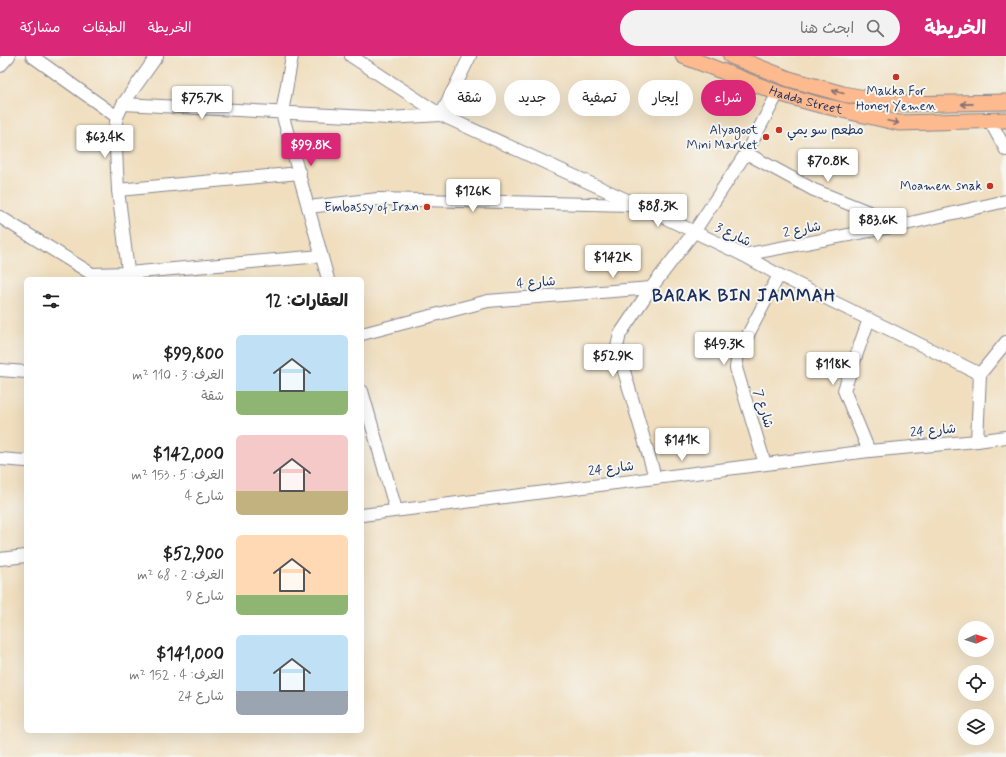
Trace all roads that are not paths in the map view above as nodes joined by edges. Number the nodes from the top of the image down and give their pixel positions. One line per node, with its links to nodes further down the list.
1 (9, 56): 9 (street)
2 (32, 56): 16 (street)
3 (157, 56): 12 (street)
4 (292, 56): 14 (street)
5 (351, 56): 15 (street, شارع 3)
6 (470, 56): 15 (street)
7 (683, 56): 10 (main road, Hadda Street)
8 (731, 56): 13 (main road, Hadda Street, one-way to 8)
9 (0, 66)
10 (778, 93): 19 (main road, Hadda Street, one-way to 19); 21 (street)
11 (1006, 102): 13 (main road, Hadda Street, one-way to 13)
12 (123, 104): 14 (street); 16 (street)
13 (937, 104): 19 (main road)
14 (282, 113): 15 (street); 22 (street)
15 (441, 115): 25 (street, شارع 3)
16 (117, 117): 23 (street)
17 (1006, 120): 18 (main road, Hadda Street)
18 (990, 121): 19 (main road, Hadda Street); 20 (street)
19 (940, 123)
20 (1006, 150)
21 (746, 152): 28 (street); 29 (street)
22 (300, 173): 23 (street); 26 (street)
23 (118, 190): 33 (street)
24 (1006, 201): 28 (street, شارع 2)
25 (638, 205): 26 (street); 29 (street, شارع 3)
26 (308, 207): 31 (street)
27 (0, 217): 33 (street)
28 (906, 224): 30 (street, شارع 2)
29 (694, 232): 30 (street, شارع 3); 35 (street)
30 (744, 255): 32 (street, شارع 3)
31 (321, 256): 33 (street); 34 (street)
32 (779, 275): 36 (street, شارع 3); 48 (street, شارع 7)
33 (128, 276)
34 (327, 277)
35 (651, 288): 37 (street, شارع 4); 49 (street)
36 (869, 319): 41 (street, شارع 3); 45 (street)
37 (364, 333)
38 (1006, 342): 41 (street)
39 (0, 370): 40 (street)
40 (24, 372)
41 (980, 374): 44 (street)
42 (364, 399): 50 (street)
43 (1006, 437): 44 (street, شارع 24)
44 (977, 441): 45 (street, شارع 24)
45 (869, 451): 48 (street, شارع 24)
46 (0, 459): 47 (street)
47 (24, 461)
48 (765, 464): 49 (street, شارع 24)
49 (655, 478): 50 (street, شارع 24)
50 (396, 510): 51 (street, شارع 24)
51 (364, 515)
52 (24, 556): 53 (street)
53 (0, 559)

